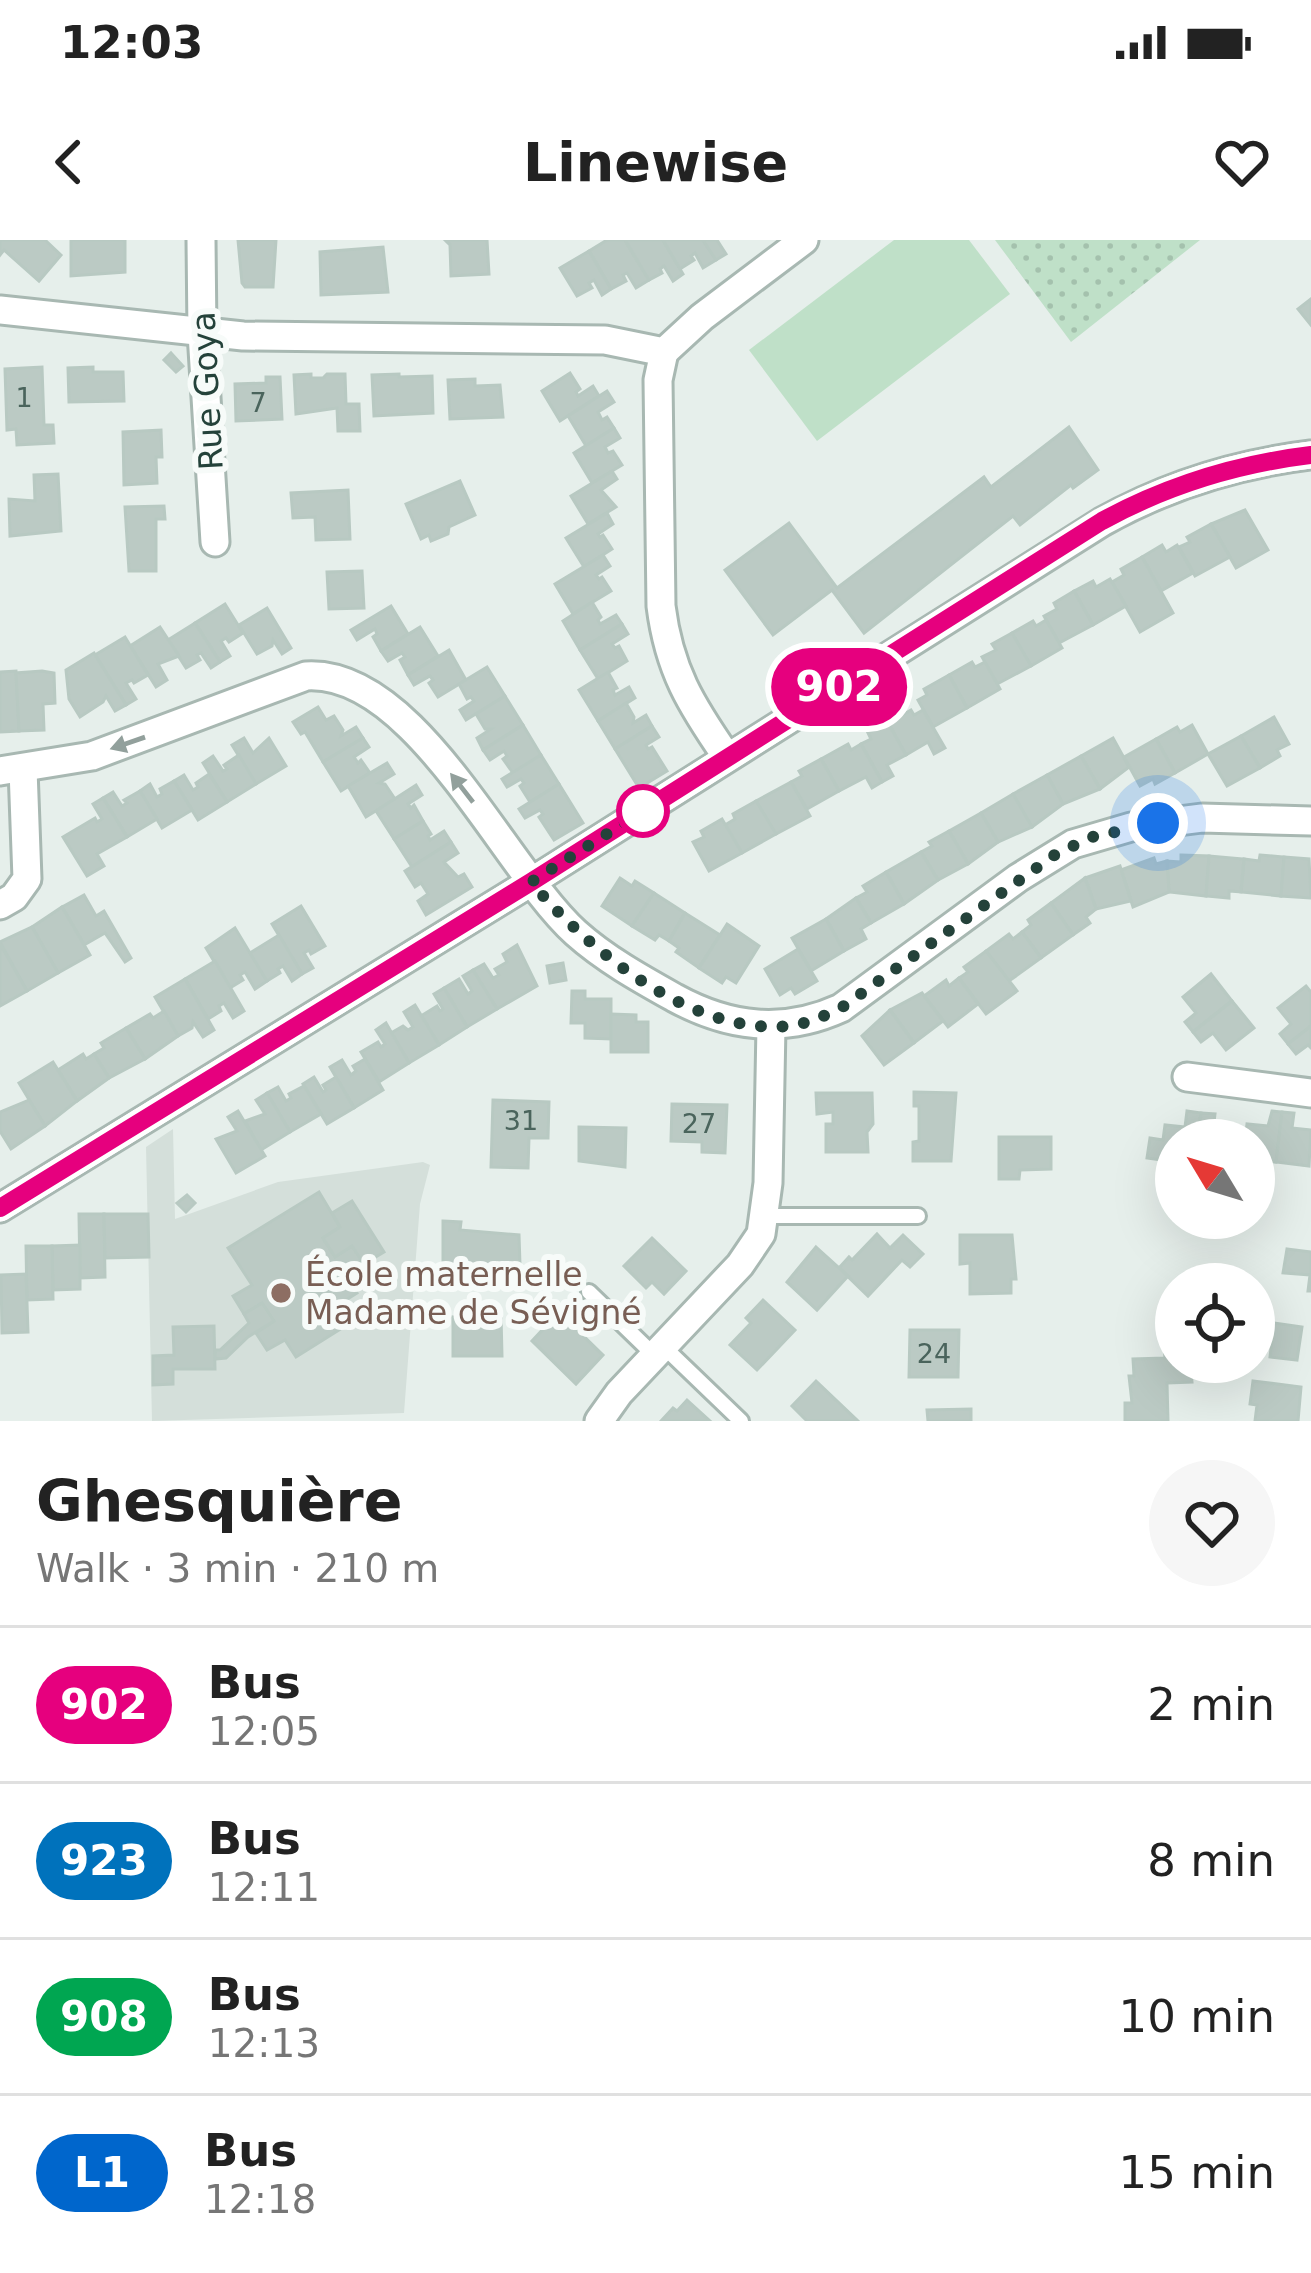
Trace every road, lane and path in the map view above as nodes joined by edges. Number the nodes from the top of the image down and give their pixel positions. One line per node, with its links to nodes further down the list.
1 (201, 240): 4 (street, Rue Goya)
2 (804, 240): 5 (street)
3 (0, 310): 4 (street)
4 (202, 333): 5 (street); 7 (street, Rue Goya)
5 (664, 352): 8 (street)
6 (1311, 455): 8 (street)
7 (215, 542)
8 (727, 757): 11 (street)
9 (11, 770): 11 (street, one-way to 9); 12 (street)
10 (1311, 821): 13 (street)
11 (531, 882): 13 (street); 16 (street)
12 (0, 905)
13 (771, 1026): 17 (street)
14 (1187, 1078): 15 (street)
15 (1311, 1093)
16 (0, 1208)
17 (765, 1216): 18 (lane); 20 (street)
18 (918, 1216)
19 (589, 1292): 20 (lane)
20 (659, 1351): 21 (street); 22 (lane)
21 (599, 1421)
22 (741, 1421)

